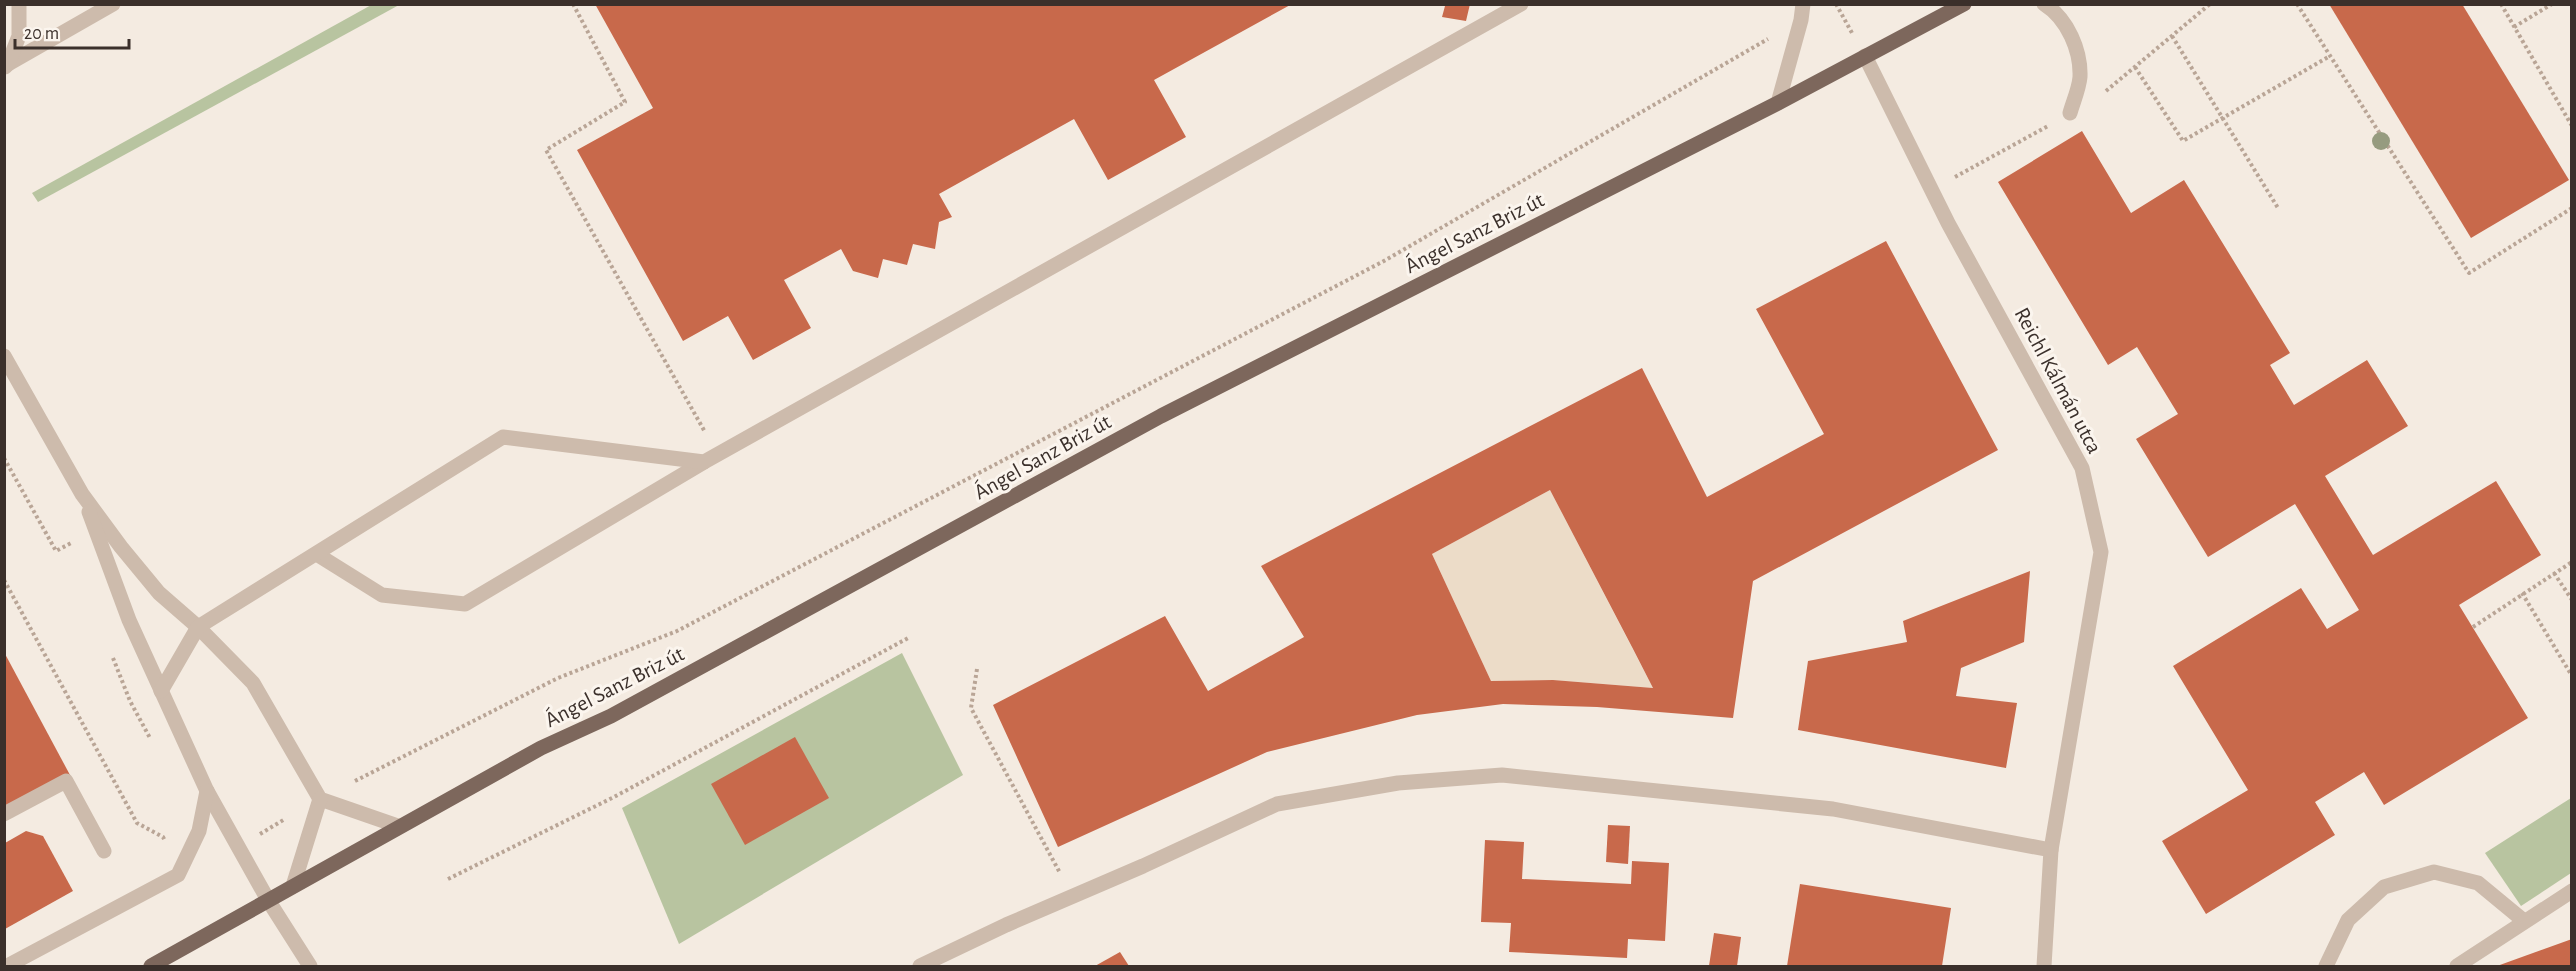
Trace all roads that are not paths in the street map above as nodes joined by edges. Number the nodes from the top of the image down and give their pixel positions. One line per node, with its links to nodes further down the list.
1 (19, 4): 8 (street)
2 (113, 4): 8 (street)
3 (1521, 4): 12 (street)
4 (1964, 4): 7 (main road, Ángel Sanz Briz út)
5 (2044, 4): 10 (street)
6 (1802, 12): 9 (street)
7 (1865, 56): 9 (main road, Ángel Sanz Briz út); 21 (street, Reichl Kálmán utca)
8 (6, 65)
9 (1778, 103): 20 (main road, Ángel Sanz Briz út)
10 (2070, 113)
11 (4, 356): 13 (street)
12 (704, 462): 14 (street); 14 (street)
13 (82, 494): 15 (street); 16 (street)
14 (318, 555): 15 (street)
15 (198, 627): 16 (street); 18 (street)
16 (160, 691): 17 (street)
17 (207, 791): 25 (street); 27 (street)
18 (320, 799): 20 (street); 23 (street)
19 (4, 814): 22 (street)
20 (398, 826): 23 (main road, Ángel Sanz Briz út)
21 (2051, 850): 30 (street); 31 (street, Reichl Kálmán utca)
22 (104, 851)
23 (293, 886): 25 (main road, Ángel Sanz Briz út)
24 (2571, 891): 26 (street)
25 (268, 900): 28 (main road, Ángel Sanz Briz út); 29 (street)
26 (2524, 921): 32 (street); 33 (street)
27 (7, 966)
28 (151, 966)
29 (310, 966)
30 (920, 966)
31 (2044, 966)
32 (2326, 966)
33 (2457, 966)

